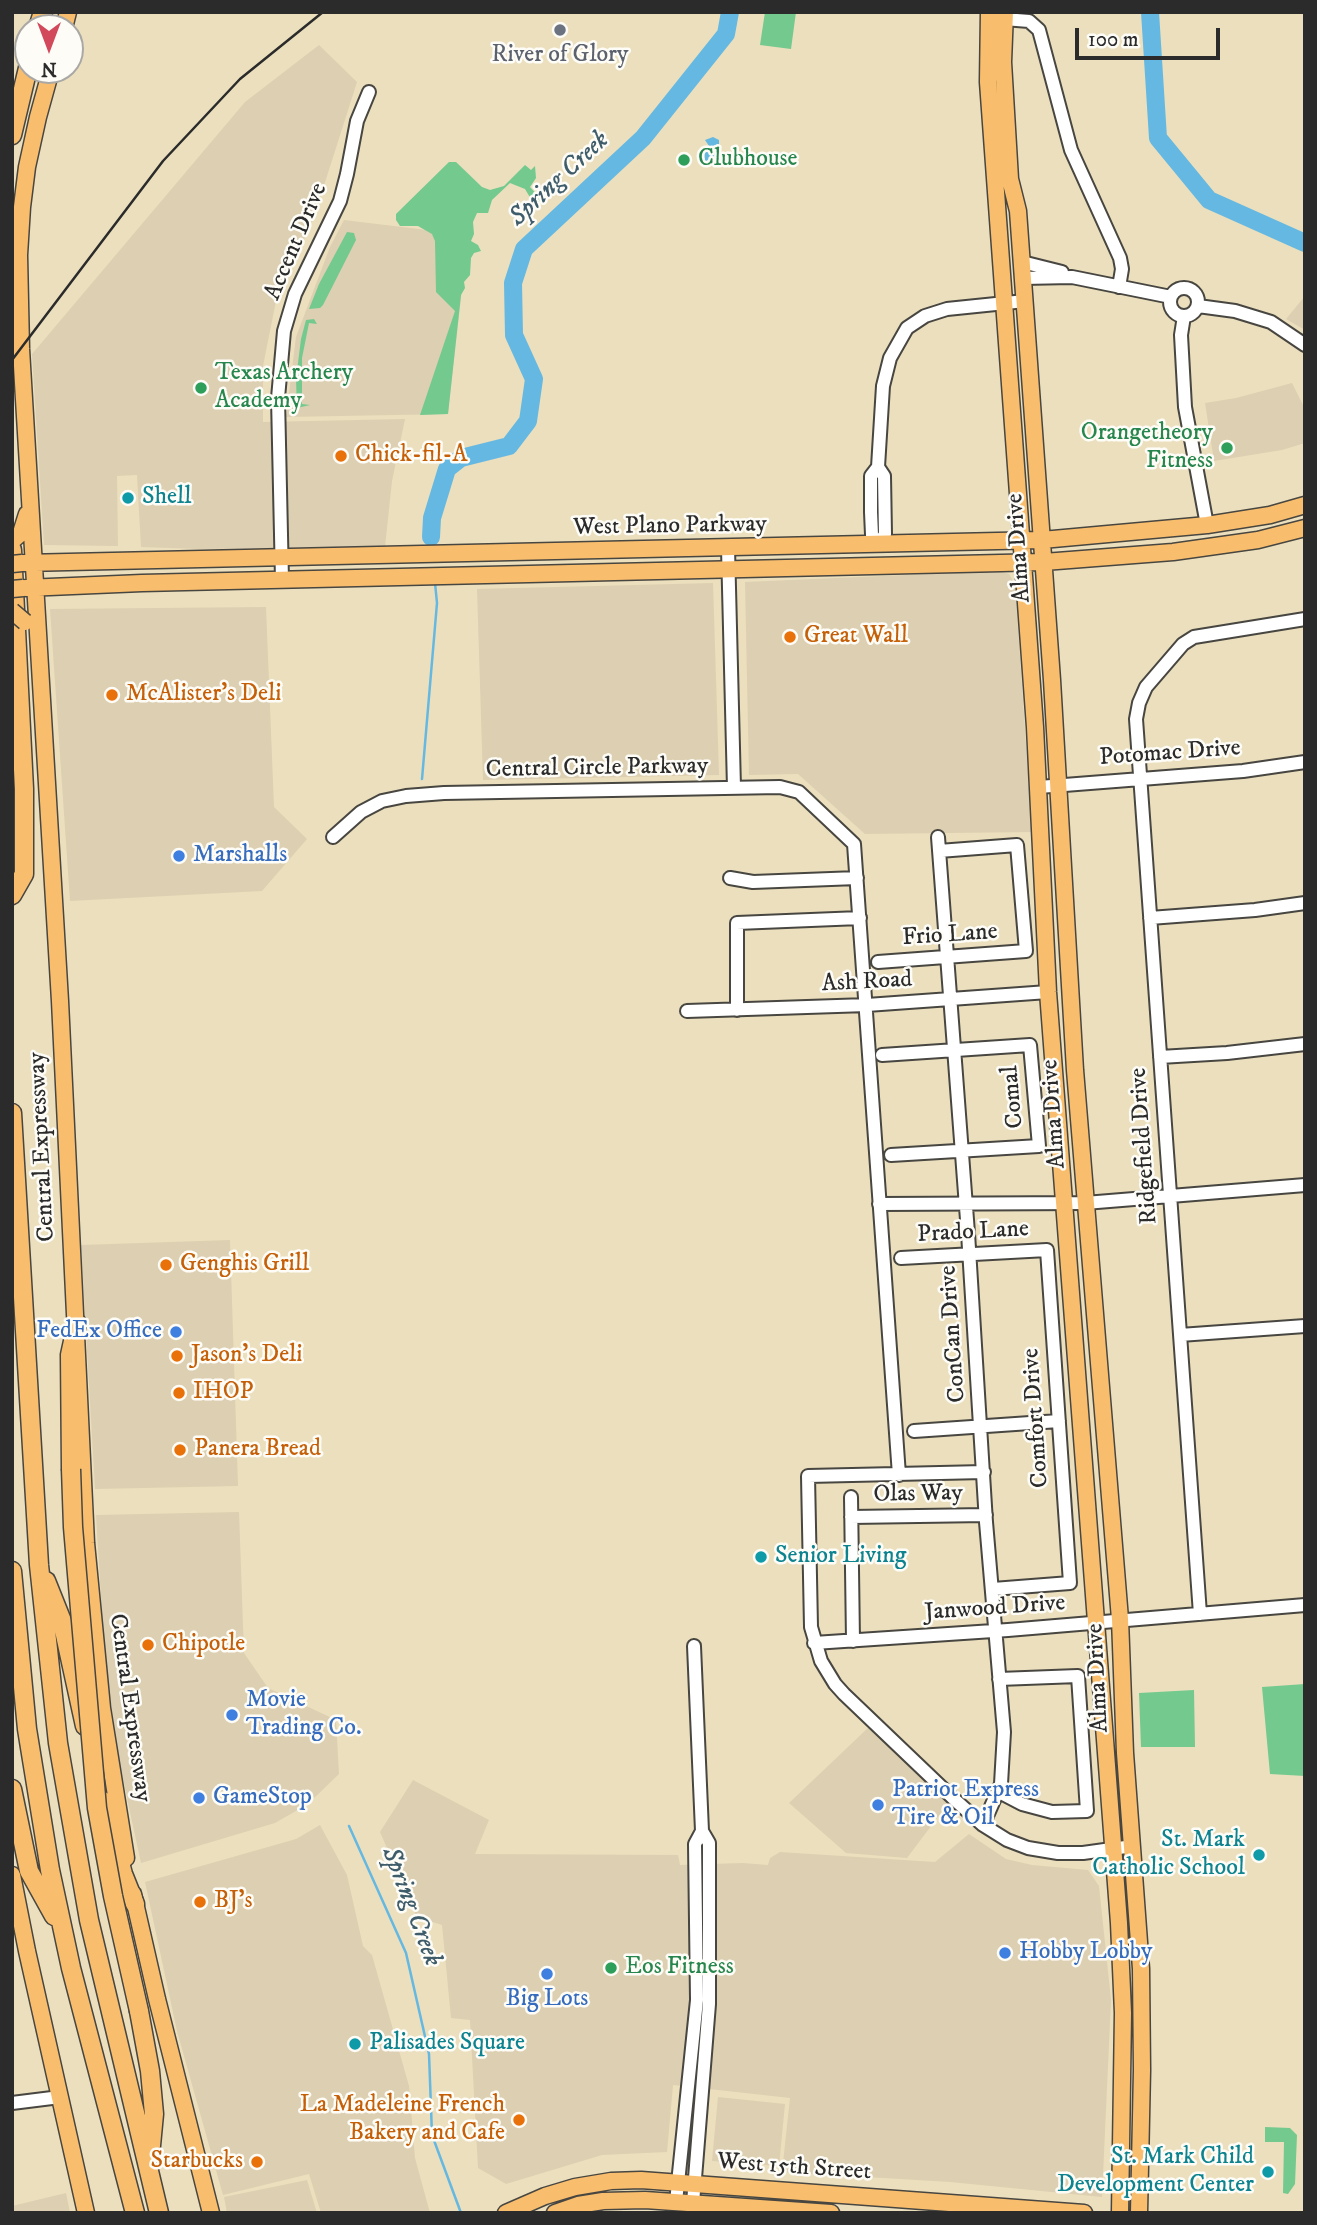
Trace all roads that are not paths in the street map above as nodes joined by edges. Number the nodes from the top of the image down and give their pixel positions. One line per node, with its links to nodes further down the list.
1 (989, 12): 7 (main road, Alma Drive)
2 (1004, 16): 8 (main road, Alma Drive); 9 (street)
3 (24, 84): 6 (highway)
4 (48, 84): 16 (main road, Central Expressway)
5 (369, 92): 27 (street, Accent Drive)
6 (12, 135)
7 (1001, 256): 8 (main road); 12 (main road, Alma Drive)
8 (1023, 270): 9 (street); 11 (main road, Alma Drive)
9 (1119, 287): 10 (street)
10 (1171, 297): 13 (street); 14 (street)
11 (1025, 301): 12 (street); 21 (main road, Alma Drive)
12 (1004, 302): 22 (main road, Alma Drive); 23 (street)
13 (1198, 306): 14 (street); 15 (street)
14 (1184, 316): 18 (street)
15 (1305, 345)
16 (30, 505): 20 (main road); 28 (main road, Central Expressway)
17 (1305, 505): 18 (main road, West Plano Parkway)
18 (1207, 525): 21 (main road, West Plano Parkway); 25 (main road)
19 (1305, 528): 25 (main road, West Plano Parkway)
20 (17, 537)
21 (1042, 540): 22 (main road, West Plano Parkway); 30 (main road, Alma Drive)
22 (1021, 541): 23 (main road, West Plano Parkway); 29 (main road, Alma Drive)
23 (878, 545): 24 (main road, West Plano Parkway); 31 (street)
24 (728, 548): 26 (main road, West Plano Parkway); 32 (street)
25 (1210, 548): 30 (main road, West Plano Parkway)
26 (491, 554): 27 (main road, West Plano Parkway); 33 (main road)
27 (282, 558): 28 (main road, West Plano Parkway); 34 (street, Accent Drive)
28 (20, 560): 35 (main road, Central Expressway); 49 (highway)
29 (1023, 562): 30 (main road, West Plano Parkway); 31 (main road, West Plano Parkway); 42 (main road, Alma Drive)
30 (1044, 562): 41 (main road, Alma Drive)
31 (878, 566): 32 (main road, West Plano Parkway)
32 (729, 569): 33 (main road, West Plano Parkway); 43 (street)
33 (492, 575): 34 (main road, West Plano Parkway)
34 (282, 580): 35 (main road, West Plano Parkway)
35 (24, 588): 38 (main road, Central Expressway)
36 (12, 611): 38 (main road, bridge)
37 (1305, 619): 40 (street, Ridgefield Drive)
38 (38, 642): 76 (main road, Central Expressway)
39 (1305, 762): 40 (street, Potomac Drive)
40 (1140, 778): 41 (street, Potomac Drive); 52 (street, Ridgefield Drive)
41 (1059, 784): 42 (street, Potomac Drive); 70 (main road, Alma Drive)
42 (1039, 787): 55 (main road, Alma Drive)
43 (734, 788): 44 (street, Central Circle Parkway); 48 (street, Central Circle Parkway)
44 (333, 837)
45 (938, 837): 46 (street, ConCan Drive)
46 (939, 851): 53 (street, ConCan Drive); 53 (street, Frio Lane)
47 (730, 878): 48 (street)
48 (857, 878): 51 (street)
49 (12, 895)
50 (1305, 903): 52 (street)
51 (860, 918): 57 (street); 58 (street)
52 (1150, 918): 63 (street, Ridgefield Drive)
53 (947, 957): 54 (street, Frio Lane); 56 (street, ConCan Drive)
54 (878, 962)
55 (1048, 992): 56 (street, Ash Road); 69 (main road, Alma Drive)
56 (950, 1000): 57 (street, Ash Road); 61 (street, ConCan Drive)
57 (867, 1005): 58 (street, Ash Road); 71 (street)
58 (737, 1010): 59 (street, Ash Road)
59 (687, 1011)
60 (1305, 1044): 63 (street)
61 (954, 1049): 62 (street); 65 (street, ConCan Drive); 65 (street, Comal)
62 (882, 1055)
63 (1160, 1057): 68 (street, Ridgefield Drive)
64 (12, 1113): 87 (highway, Central Expressway)
65 (962, 1152): 66 (street); 72 (street, ConCan Drive)
66 (891, 1155)
67 (1305, 1185): 68 (street)
68 (1170, 1195): 70 (street); 78 (street, Ridgefield Drive)
69 (1065, 1203): 70 (street); 72 (street); 93 (main road, Alma Drive)
70 (1085, 1203): 92 (main road, Alma Drive)
71 (879, 1204): 72 (street); 83 (street)
72 (966, 1204): 74 (street, ConCan Drive)
73 (1047, 1250): 74 (street, Prado Lane); 79 (street, Comfort Drive)
74 (969, 1254): 75 (street, Prado Lane); 80 (street, ConCan Drive)
75 (901, 1258)
76 (77, 1323): 105 (main road, Central Expressway); 111 (highway, bridge)
77 (1305, 1326): 78 (street)
78 (1180, 1335): 91 (street, Ridgefield Drive)
79 (1059, 1421): 80 (street); 89 (street, Comfort Drive)
80 (981, 1426): 81 (street); 82 (street, ConCan Drive)
81 (914, 1431)
82 (984, 1472): 83 (street); 85 (street, ConCan Drive)
83 (899, 1475): 96 (street)
84 (851, 1496): 86 (street)
85 (986, 1515): 86 (street, Olas Way); 89 (street, ConCan Drive)
86 (851, 1517): 95 (street)
87 (39, 1565): 105 (highway); 111 (highway, Central Expressway)
88 (12, 1570): 106 (highway)
89 (993, 1589): 94 (street, ConCan Drive)
90 (1305, 1605): 91 (street, Janwood Drive)
91 (1200, 1614): 92 (street, Janwood Drive)
92 (1120, 1619): 93 (street, Janwood Drive); 102 (main road, Alma Drive)
93 (1096, 1623): 94 (street, Janwood Drive); 103 (main road, Alma Drive)
94 (995, 1631): 95 (street, Janwood Drive); 98 (street, ConCan Drive)
95 (853, 1641): 96 (street, Janwood Drive)
96 (814, 1643): 101 (street)
97 (694, 1646): 112 (street)
98 (999, 1679): 100 (street, ConCan Drive); 100 (street)
99 (12, 1789): 106 (highway)
100 (999, 1791): 101 (street, ConCan Drive)
101 (984, 1825): 103 (street)
102 (1133, 1846): 103 (street); 108 (main road, Alma Drive)
103 (1114, 1849): 107 (main road, Alma Drive)
104 (12, 1875): 109 (main road)
105 (135, 1903): 117 (main road, Central Expressway)
106 (62, 1931): 119 (highway)
107 (1123, 2070): 108 (main road); 125 (main road, Alma Drive)
108 (1142, 2070): 126 (main road, Alma Drive)
109 (60, 2097): 110 (street); 118 (main road)
110 (12, 2103)
111 (149, 2170): 120 (highway, Central Expressway)
112 (686, 2182): 113 (main road, West 15th Street); 114 (street); 115 (main road, West 15th Street)
113 (869, 2196): 116 (main road, West 15th Street); 123 (main road)
114 (684, 2202): 121 (main road, West 15th Street); 122 (main road, West 15th Street)
115 (512, 2210)
116 (997, 2210): 124 (main road, West 15th Street)
117 (211, 2212)
118 (86, 2213)
119 (135, 2213)
120 (159, 2213)
121 (555, 2213)
122 (831, 2213)
123 (869, 2213)
124 (1084, 2213)
125 (1120, 2213)
126 (1139, 2213)

